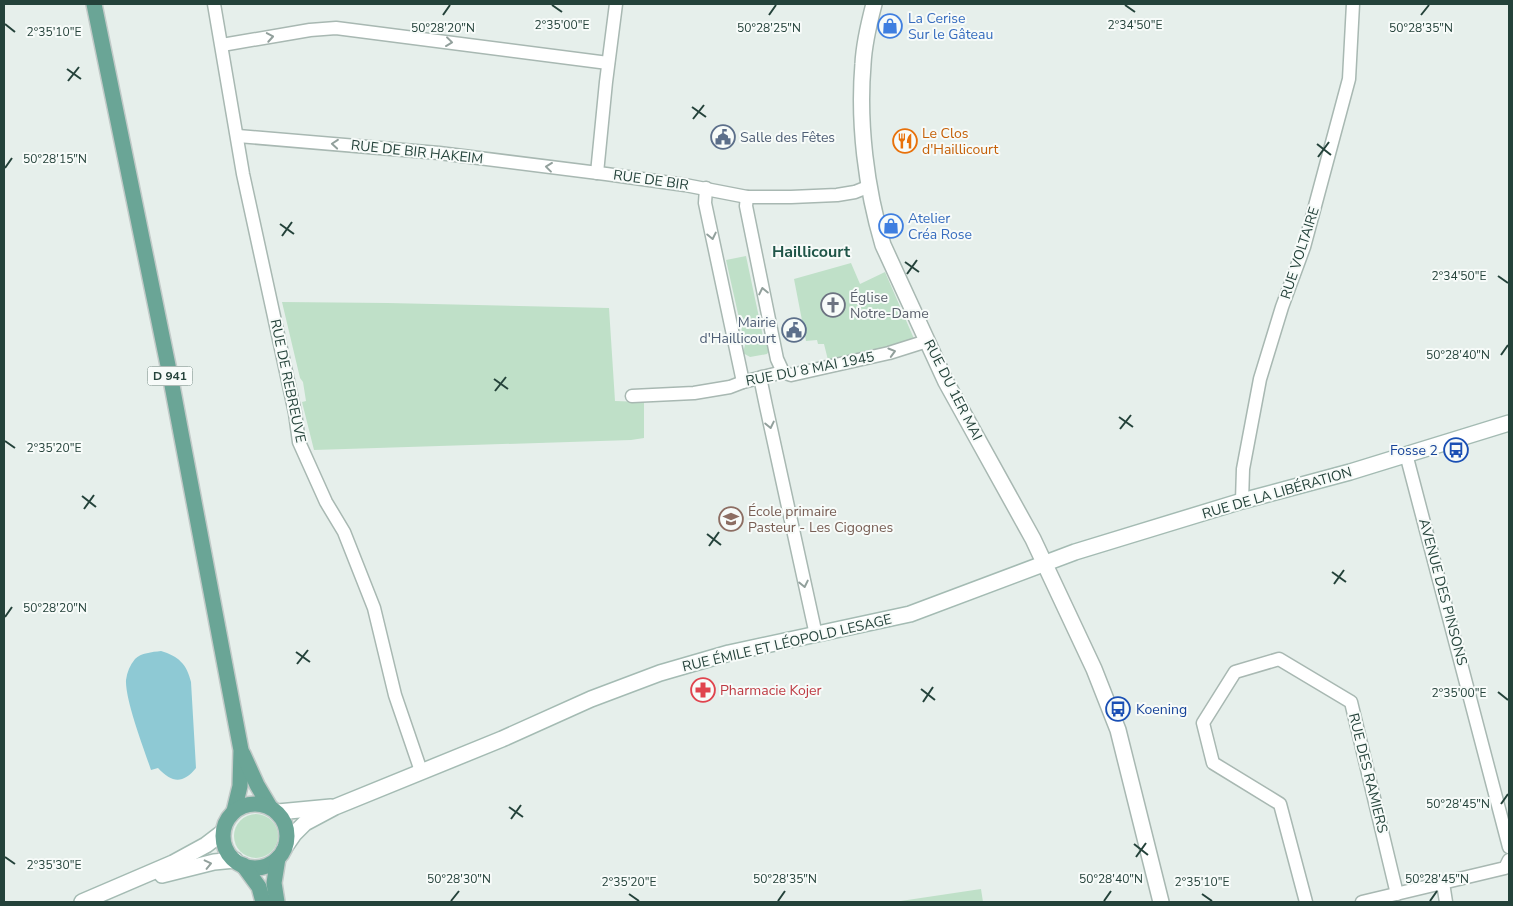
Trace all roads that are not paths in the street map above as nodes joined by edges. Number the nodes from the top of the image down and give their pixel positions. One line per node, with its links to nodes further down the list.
1 (94, 4): 23 (main road, D 941)
2 (214, 4): 6 (street, RUE DE REBREUVE)
3 (616, 4): 7 (street)
4 (874, 4): 10 (main road, RUE DU 1ER MAI)
5 (1353, 4): 20 (street, RUE VOLTAIRE)
6 (222, 45): 7 (street, one-way to 7); 8 (street, RUE DE REBREUVE)
7 (608, 62): 9 (street)
8 (238, 136): 9 (street, RUE DE BIR HAKEIM, one-way to 8); 24 (street, RUE DE REBREUVE)
9 (597, 173): 11 (street, RUE DE BIR)
10 (870, 186): 12 (street, RUE DE BIR); 13 (main road, RUE DU 1ER MAI)
11 (706, 188): 12 (street, RUE DE BIR); 16 (street, one-way to 16)
12 (747, 197): 14 (street, one-way to 12)
13 (927, 341): 14 (street, RUE DU 8 MAI 1945, one-way to 13); 21 (main road, RUE DU 1ER MAI)
14 (783, 372): 15 (street, RUE DU 8 MAI 1945)
15 (762, 377): 16 (street, RUE DU 8 MAI 1945); 22 (street, one-way to 22)
16 (743, 382): 17 (street, RUE DU 8 MAI 1945)
17 (632, 396)
18 (1509, 422): 19 (main road, RUE DE LA LIBÉRATION)
19 (1406, 454): 20 (main road, RUE DE LA LIBÉRATION); 29 (street, AVENUE DES PINSONS)
20 (1242, 501): 21 (main road, RUE DE LA LIBÉRATION)
21 (1044, 563): 22 (main road, RUE ÉMILE ET LÉOPOLD LESAGE); 39 (main road, RUE DU 1ER MAI)
22 (816, 635): 24 (main road, RUE ÉMILE ET LÉOPOLD LESAGE)
23 (241, 750): 26 (main road, D 941); 27 (main road, D 941)
24 (421, 771): 25 (main road, RUE ÉMILE ET LÉOPOLD LESAGE)
25 (335, 807): 26 (main road); 30 (main road, RUE ÉMILE ET LÉOPOLD LESAGE)
26 (274, 809): 27 (main road); 30 (main road)
27 (234, 811): 28 (main road)
28 (223, 832): 32 (main road); 34 (main road)
29 (1509, 847)
30 (282, 853): 32 (main road); 38 (main road)
31 (1509, 860): 33 (street)
32 (239, 863): 34 (main road, one-way to 32); 37 (main road)
33 (1443, 883): 35 (street); 42 (street)
34 (126, 884): 36 (main road)
35 (1397, 894): 40 (street, RUE DES RAMIERS); 41 (street)
36 (82, 902)
37 (263, 902)
38 (277, 902)
39 (1161, 902)
40 (1306, 902)
41 (1362, 902)
42 (1446, 902)

